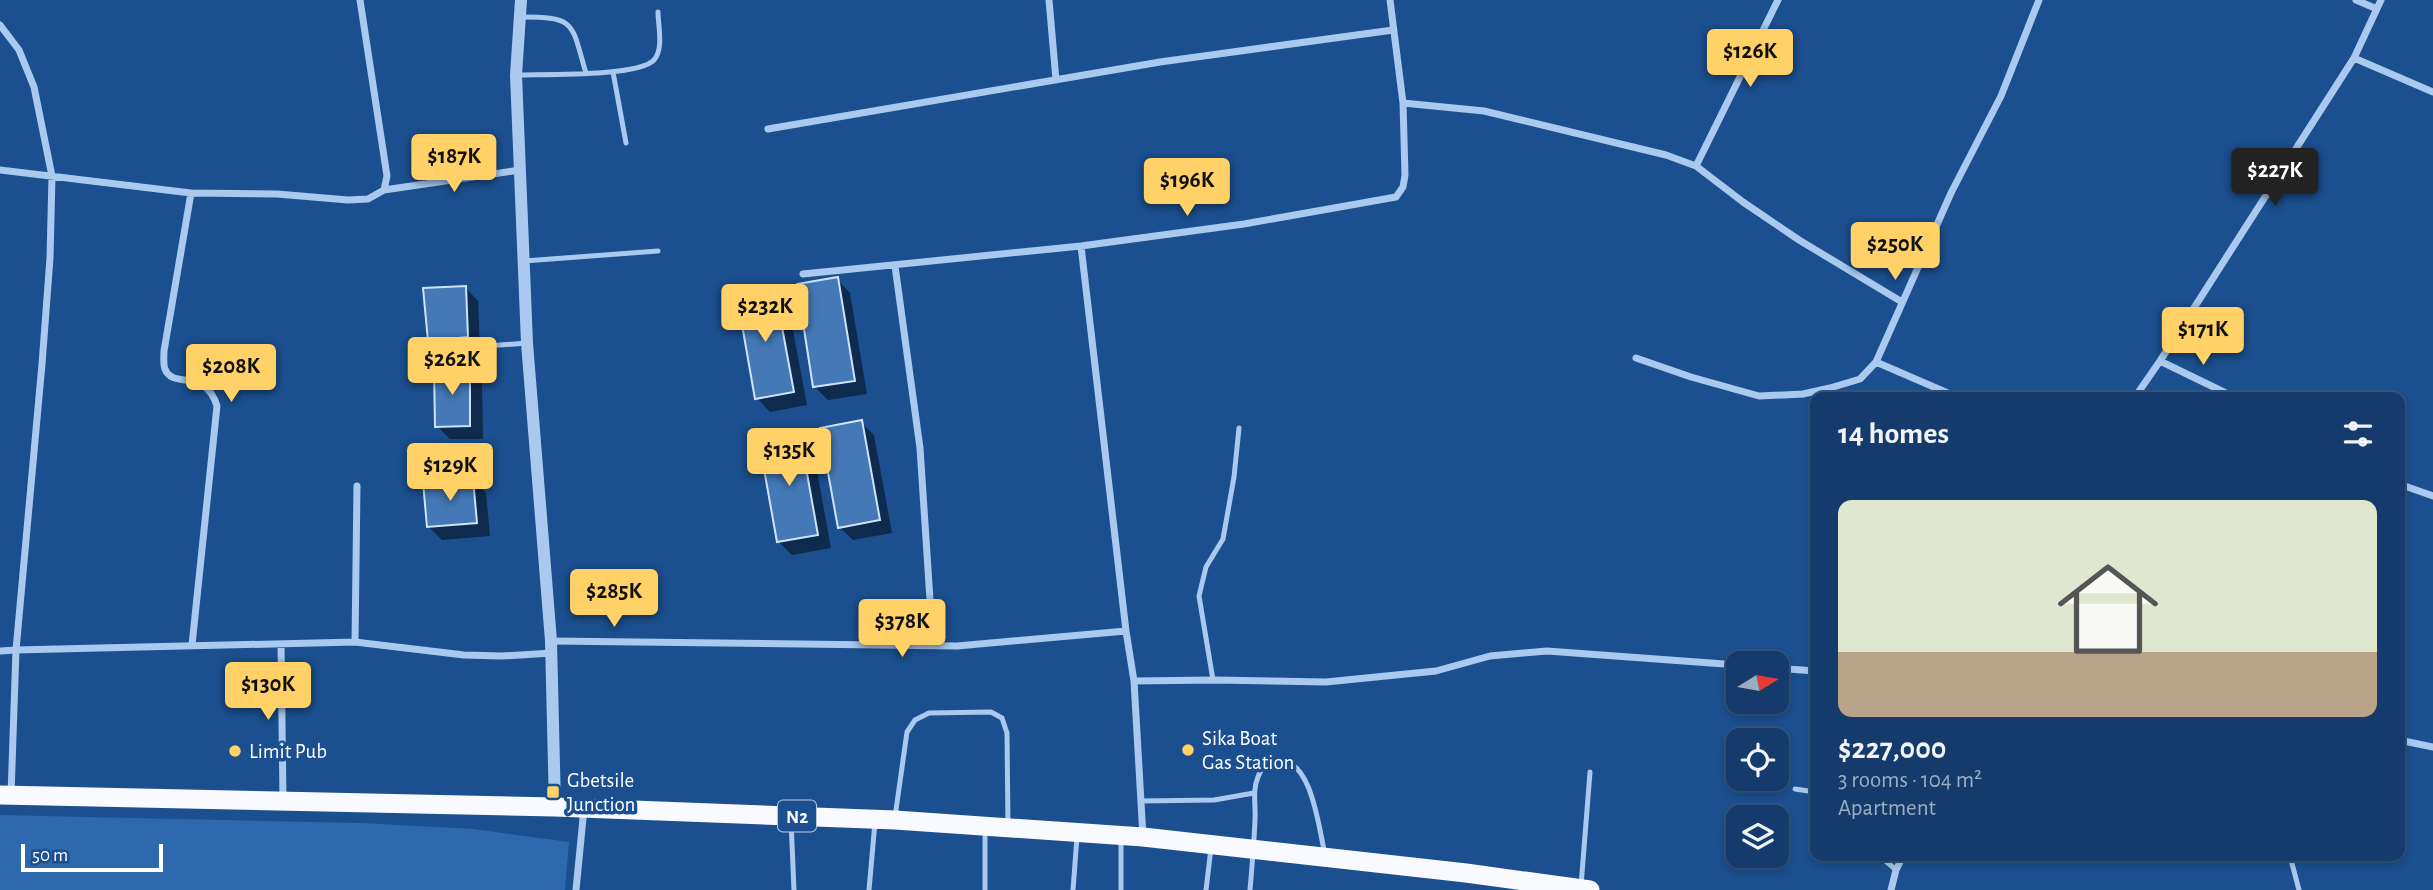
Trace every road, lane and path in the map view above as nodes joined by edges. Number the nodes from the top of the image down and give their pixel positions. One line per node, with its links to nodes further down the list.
1 (360, 0): 27 (street)
2 (521, 0): 11 (street)
3 (1049, 0): 18 (street)
4 (1390, 0): 13 (street)
5 (1778, 0): 23 (street)
6 (2039, 0): 34 (street)
7 (2356, 0): 9 (street)
8 (2381, 0): 9 (street)
9 (2377, 9): 14 (street)
10 (658, 12): 15 (lane)
11 (519, 17): 16 (lane); 17 (street)
12 (0, 25): 26 (street)
13 (1393, 30): 18 (street); 20 (street)
14 (2354, 58): 19 (street); 38 (street)
15 (613, 72): 16 (lane); 22 (lane)
16 (586, 73): 17 (lane)
17 (516, 75): 25 (street)
18 (1056, 80): 21 (street)
19 (2433, 92)
20 (1403, 103): 23 (street); 29 (street)
21 (768, 129)
22 (626, 143)
23 (1696, 166): 34 (street)
24 (0, 170): 26 (street)
25 (520, 170): 27 (street); 31 (street)
26 (52, 176): 28 (street); 55 (street)
27 (384, 190): 28 (street)
28 (191, 193): 52 (street)
29 (1081, 246): 32 (street); 49 (street)
30 (658, 251): 31 (lane)
31 (524, 261): 35 (street)
32 (895, 266): 33 (street); 53 (street)
33 (803, 274)
34 (1902, 302): 39 (street)
35 (527, 343): 36 (lane); 54 (street)
36 (421, 351)
37 (1636, 358): 40 (street)
38 (2160, 361): 43 (street); 44 (street)
39 (1876, 362): 41 (street); 42 (street)
40 (1810, 392)
41 (1812, 392)
42 (1945, 392)
43 (2138, 392)
44 (2224, 392)
45 (1239, 428): 60 (lane)
46 (357, 486): 50 (street)
47 (2405, 486): 48 (street)
48 (2433, 496)
49 (1126, 631): 53 (street); 61 (street)
50 (355, 642): 51 (street); 54 (street)
51 (281, 643): 52 (street); 69 (street)
52 (192, 645): 55 (street)
53 (933, 645): 54 (street)
54 (552, 647): 71 (street)
55 (16, 650): 56 (street); 68 (street)
56 (0, 651)
57 (1726, 664): 60 (street)
58 (1789, 669): 59 (street)
59 (1810, 671)
60 (1213, 680): 61 (street)
61 (1134, 681): 70 (street)
62 (2405, 741): 63 (street)
63 (2433, 747)
64 (1590, 772): 88 (lane)
65 (1796, 789): 66 (lane)
66 (1810, 791)
67 (1254, 793): 70 (lane); 82 (lane); 83 (lane)
68 (6, 796): 69 (highway, N2)
69 (284, 800): 71 (highway, N2)
70 (1141, 801): 80 (street)
71 (555, 807): 72 (highway, N2)
72 (584, 808): 73 (highway, N2); 89 (street)
73 (791, 816): 74 (highway, N2); 90 (lane)
74 (875, 819): 75 (highway, N2); 91 (lane)
75 (895, 820): 76 (highway, N2); 77 (lane)
76 (985, 827): 77 (highway, N2); 92 (lane)
77 (1008, 828): 78 (highway, N2)
78 (1077, 833): 79 (highway, N2); 93 (lane)
79 (1121, 836): 80 (highway, N2); 94 (lane)
80 (1143, 837): 81 (highway, N2)
81 (1212, 845): 82 (highway, N2); 95 (lane)
82 (1253, 849): 83 (highway, N2); 96 (lane)
83 (1325, 858): 88 (highway, N2)
84 (1886, 861): 87 (lane)
85 (1900, 861): 87 (street)
86 (2291, 861): 98 (lane)
87 (1896, 870): 97 (street)
88 (1585, 889)
89 (576, 890)
90 (794, 890)
91 (869, 890)
92 (985, 890)
93 (1073, 890)
94 (1121, 890)
95 (1206, 890)
96 (1250, 890)
97 (1891, 890)
98 (2299, 890)

